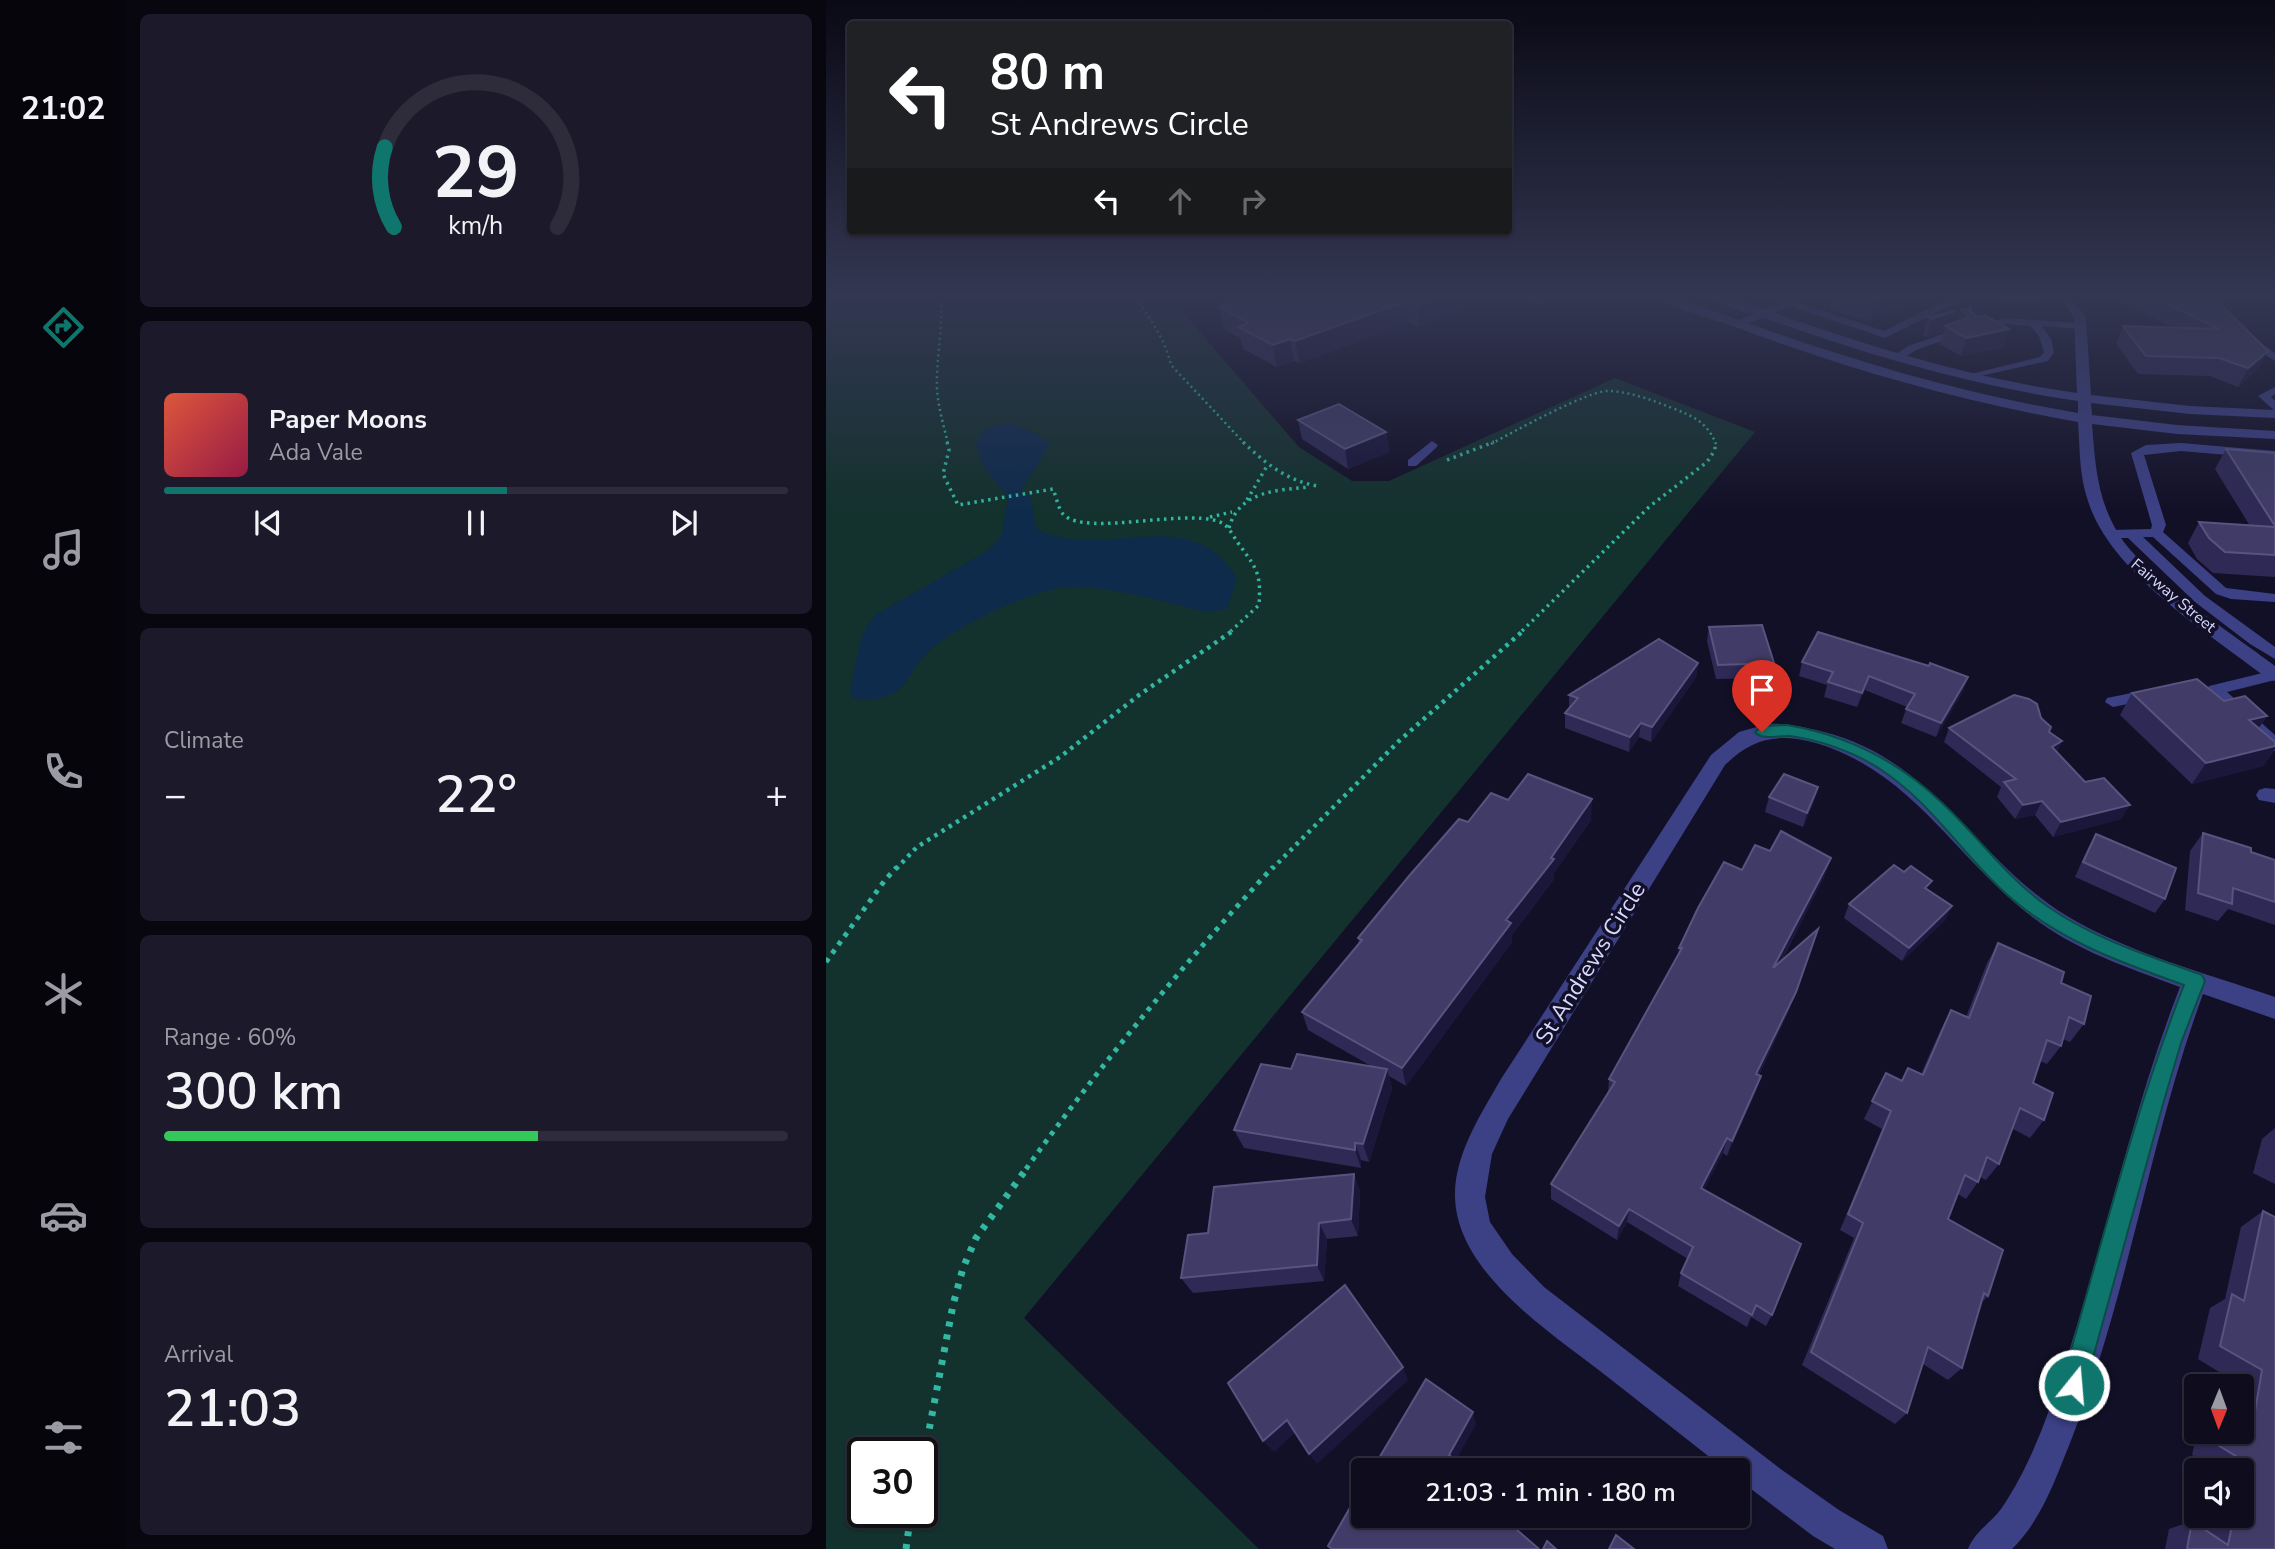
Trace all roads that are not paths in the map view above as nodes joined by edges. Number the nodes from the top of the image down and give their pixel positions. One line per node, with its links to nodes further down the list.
1 (1858, 366): 10 (street)
2 (1928, 366): 5 (street)
3 (2013, 366): 5 (lane)
4 (2082, 366): 7 (street, Fairway Street)
5 (1970, 377): 7 (street)
6 (2275, 390): 8 (lane)
7 (2083, 398): 9 (street); 10 (street, Fairway Street)
8 (2275, 408)
9 (2275, 414)
10 (2084, 418): 11 (street); 16 (street, Fairway Street)
11 (2275, 435)
12 (1432, 445): 14 (lane)
13 (2275, 454): 15 (lane)
14 (1413, 462)
15 (2156, 533): 17 (lane); 18 (lane)
16 (2110, 534): 17 (lane); 20 (street, Fairway Street)
17 (2132, 534): 19 (lane)
18 (2275, 597)
19 (2275, 654)
20 (2275, 675): 23 (lane)
21 (2166, 690): 22 (lane)
22 (2113, 702)
23 (2275, 744)
24 (2195, 981): 25 (street, St Andrews Circle); 26 (street, St Andrews Circle); 27 (street)
25 (2275, 1008)
26 (1870, 1549)
27 (1986, 1549)

